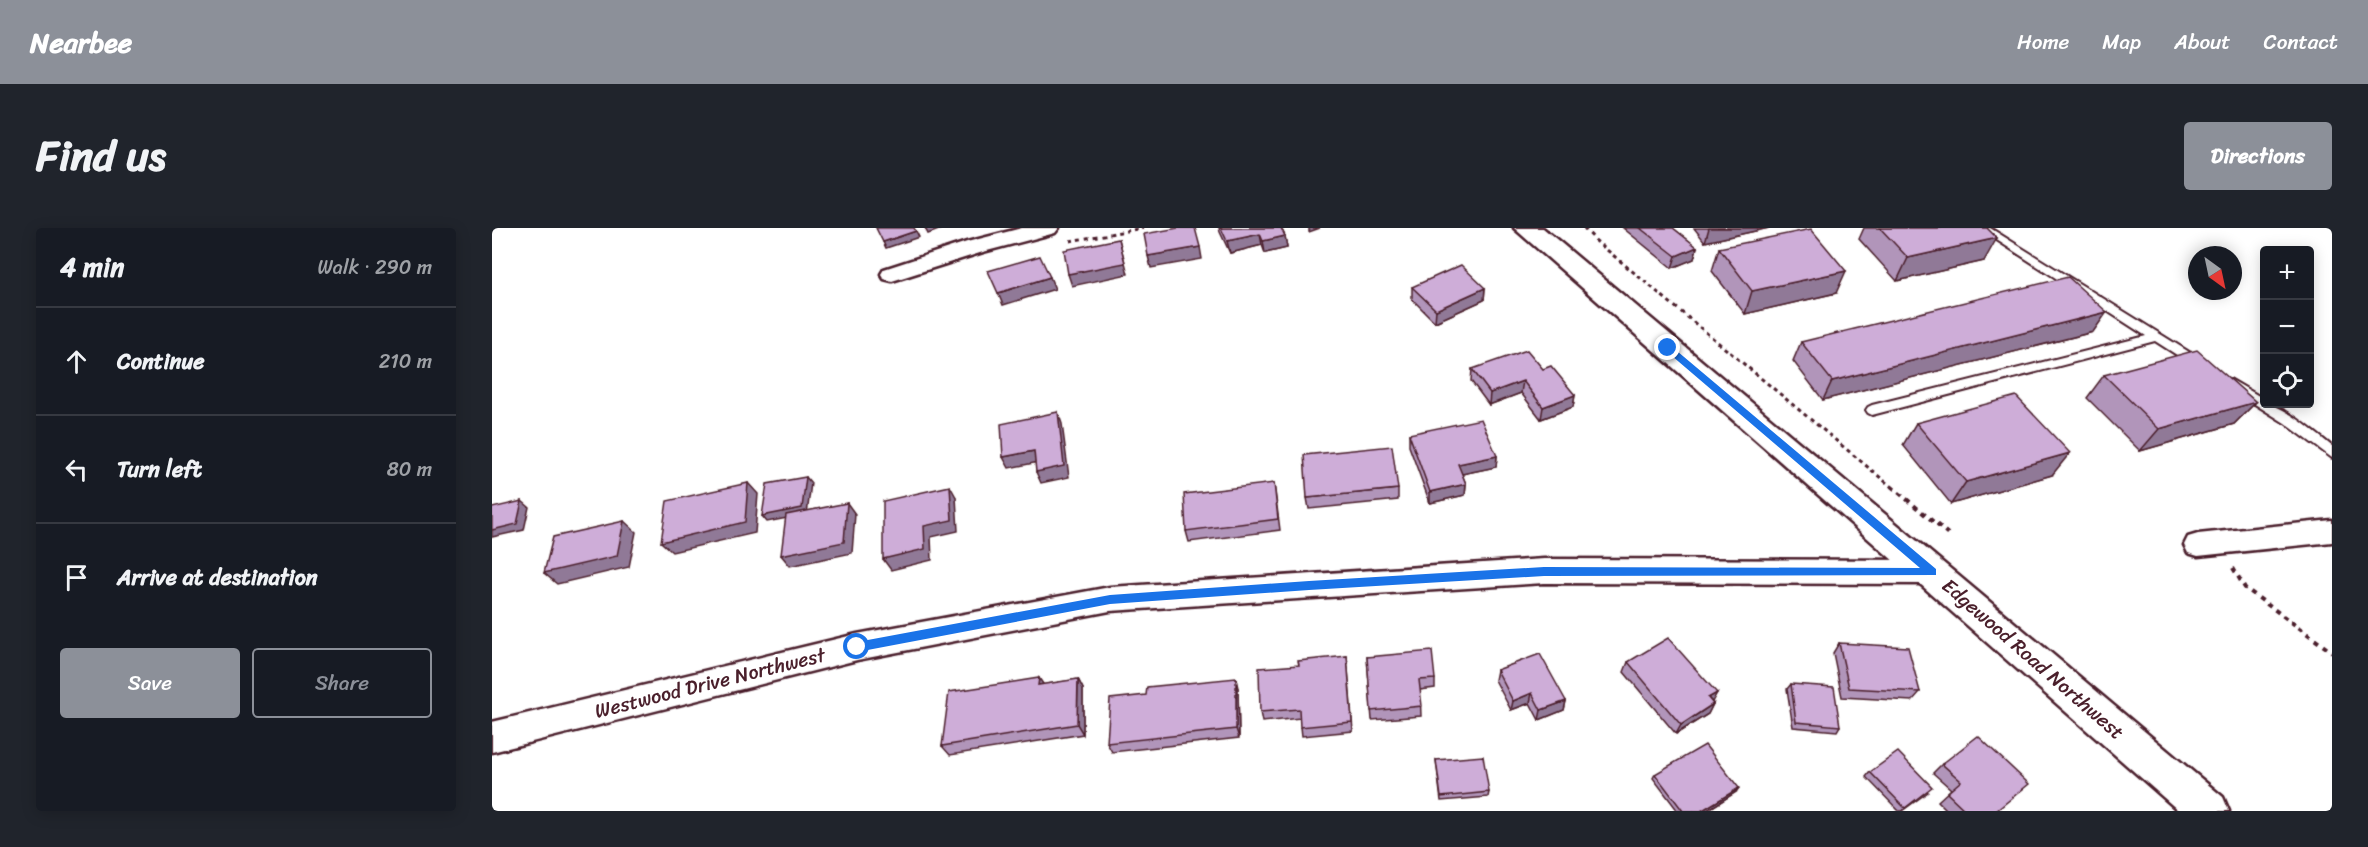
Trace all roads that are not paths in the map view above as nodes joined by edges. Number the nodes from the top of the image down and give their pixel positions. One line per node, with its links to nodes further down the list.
1 (1527, 228): 12 (main road, Edgewood Road Northwest)
2 (1983, 228): 5 (lane)
3 (1054, 236): 4 (street)
4 (891, 274)
5 (2071, 283): 6 (lane); 7 (lane)
6 (2048, 288)
7 (2156, 337): 8 (lane); 9 (lane)
8 (1872, 410)
9 (2332, 453)
10 (2332, 531): 11 (street)
11 (2207, 544)
12 (1932, 572): 13 (street, Westwood Drive Northwest); 14 (main road, Edgewood Road Northwest)
13 (492, 737)
14 (2209, 811)

